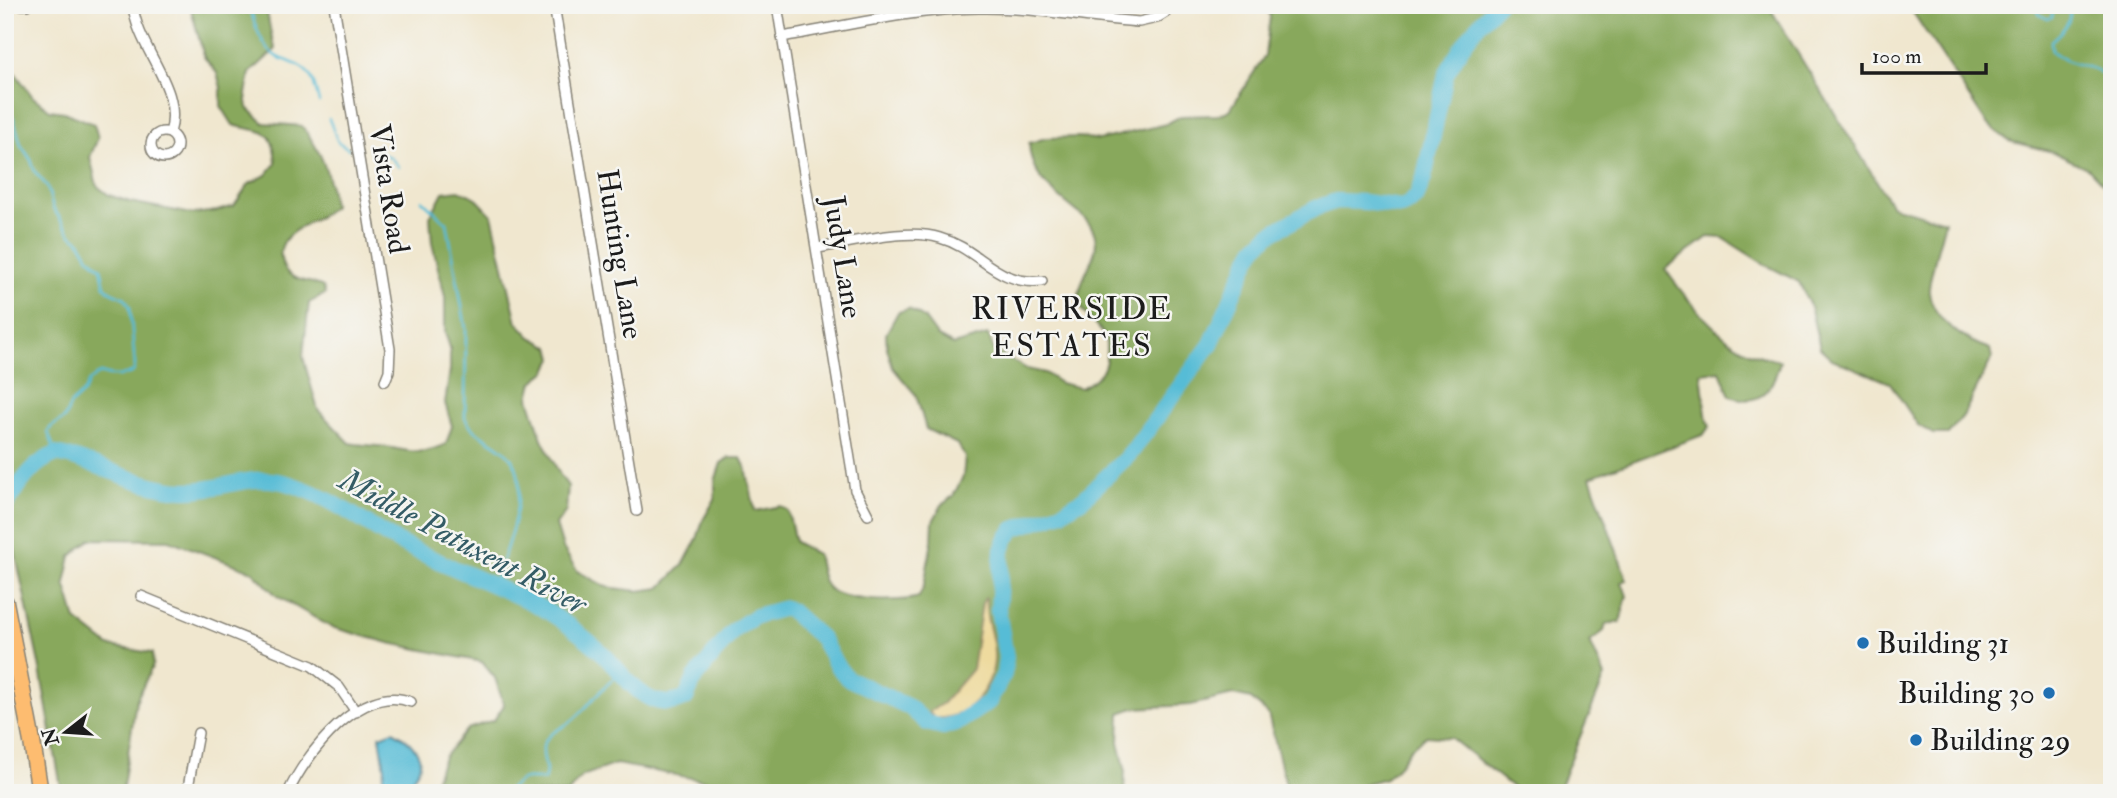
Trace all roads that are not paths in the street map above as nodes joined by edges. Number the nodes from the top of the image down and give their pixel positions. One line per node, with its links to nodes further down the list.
1 (22, 5): 2 (street)
2 (27, 5)
3 (133, 5): 9 (street)
4 (334, 5): 12 (street, Vista Road)
5 (554, 5): 13 (street, Hunting Lane)
6 (777, 5): 8 (street, Judy Lane)
7 (1165, 13): 8 (street)
8 (782, 37): 10 (street, Judy Lane)
9 (170, 133)
10 (817, 248): 11 (street); 14 (street, Judy Lane)
11 (1042, 281)
12 (385, 381)
13 (636, 511)
14 (868, 515)
15 (141, 596): 18 (street)
16 (6, 607): 20 (highway)
17 (411, 702): 18 (street)
18 (356, 712): 22 (street)
19 (198, 733): 21 (street)
20 (41, 793)
21 (187, 793)
22 (288, 793)

